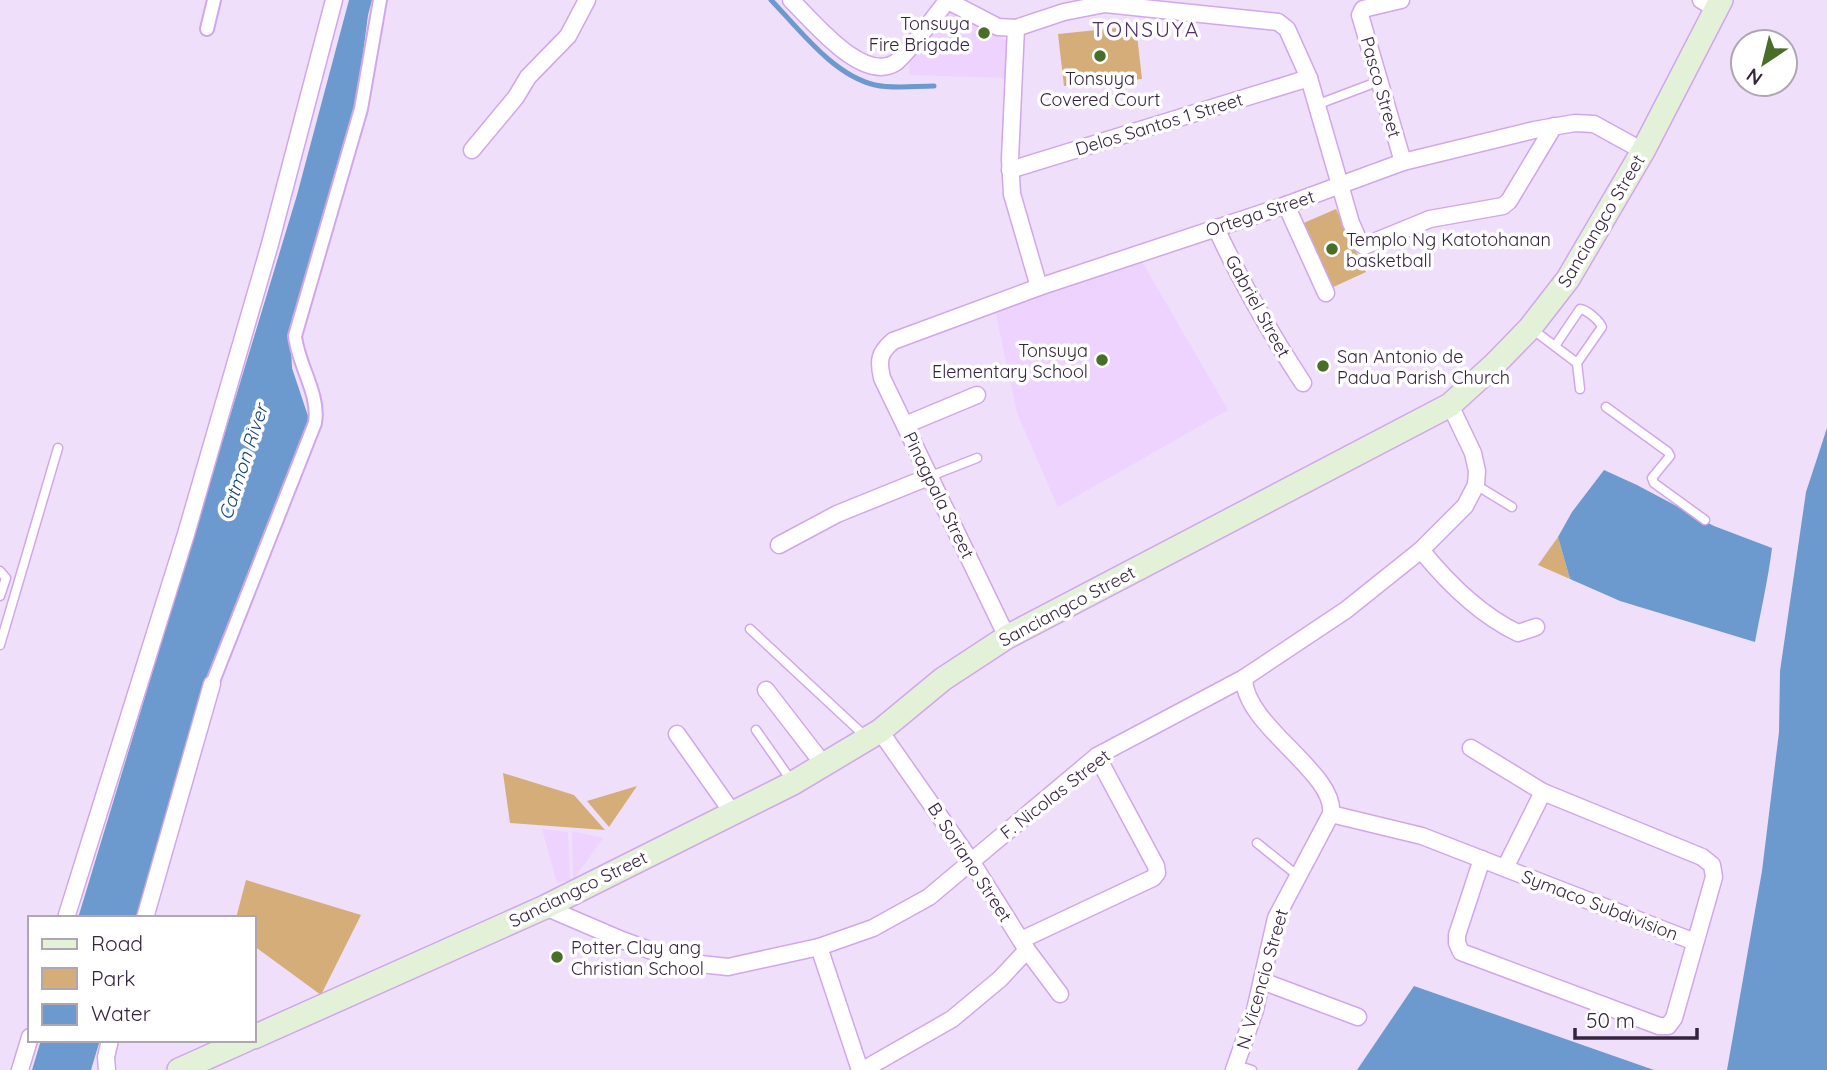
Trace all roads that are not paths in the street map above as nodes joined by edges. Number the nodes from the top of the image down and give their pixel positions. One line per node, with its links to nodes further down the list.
1 (214, 0): 11 (street)
2 (334, 0): 68 (street)
3 (380, 0): 50 (street)
4 (587, 0): 16 (street)
5 (791, 0): 6 (street)
6 (947, 0): 10 (street)
7 (1401, 0): 18 (street, Pasco Street)
8 (1105, 2): 10 (street); 12 (street)
9 (1713, 3): 17 (main road, Sanciangco Street)
10 (1016, 28): 19 (street)
11 (207, 29)
12 (1309, 78): 14 (street); 19 (street, Delos Santos 1 Street)
13 (1369, 85): 14 (lane)
14 (1316, 105): 20 (street)
15 (1553, 126): 17 (street, Ortega Street); 18 (street, Ortega Street); 20 (street)
16 (472, 150)
17 (1643, 151): 25 (main road, Sanciangco Street)
18 (1404, 162): 20 (street, Ortega Street)
19 (1010, 170): 23 (street)
20 (1341, 186): 21 (street, Ortega Street)
21 (1286, 205): 22 (street, Ortega Street); 24 (street)
22 (1216, 228): 23 (street, Ortega Street); 29 (street, Gabriel Street)
23 (1039, 287): 27 (street, Ortega Street)
24 (1326, 293)
25 (1530, 328): 26 (lane); 32 (main road, Sanciangco Street)
26 (1555, 346): 28 (lane); 28 (lane)
27 (881, 351): 34 (street, Pinagpala Street)
28 (1577, 363): 30 (lane)
29 (1303, 383)
30 (1580, 389)
31 (977, 395): 34 (street)
32 (1450, 405): 38 (street); 47 (main road, Sanciangco Street)
33 (1606, 407): 40 (lane)
34 (905, 425): 37 (street, Pinagpala Street)
35 (58, 448): 48 (lane)
36 (977, 457): 37 (lane)
37 (931, 476): 41 (street); 47 (street, Pinagpala Street)
38 (1476, 485): 39 (lane); 42 (street, F. Nicolas Street)
39 (1512, 507)
40 (1705, 520)
41 (779, 545)
42 (1420, 550): 45 (street); 49 (street, F. Nicolas Street)
43 (0, 571): 44 (lane)
44 (0, 596)
45 (1536, 627)
46 (750, 629): 54 (lane)
47 (1007, 637): 54 (main road, Sanciangco Street)
48 (0, 645)
49 (1244, 678): 56 (street, F. Nicolas Street); 61 (street)
50 (212, 684): 69 (street)
51 (766, 690): 57 (street)
52 (757, 730): 58 (lane)
53 (677, 734): 60 (street)
54 (874, 735): 57 (main road, Sanciangco Street); 64 (street, B. Soriano Street)
55 (1471, 748): 59 (street, Symaco Subdivision)
56 (1097, 756): 64 (street, F. Nicolas Street); 71 (street)
57 (824, 765): 58 (main road, Sanciangco Street)
58 (793, 783): 60 (main road, Sanciangco Street)
59 (1543, 792): 65 (street, Symaco Subdivision); 70 (street, Symaco Subdivision)
60 (732, 811): 67 (main road, Sanciangco Street)
61 (1331, 814): 63 (street, Symaco Subdivision); 66 (street, N. Vicencio Street)
62 (1257, 843): 66 (lane)
63 (1482, 859): 65 (street, Symaco Subdivision); 70 (street, Symaco Subdivision)
64 (971, 860): 71 (street, B. Soriano Street); 72 (street, F. Nicolas Street)
65 (1505, 868): 70 (street, Symaco Subdivision)
66 (1298, 876): 73 (street, N. Vicencio Street)
67 (545, 907): 72 (street, F. Nicolas Street); 76 (main road, Sanciangco Street)
68 (67, 916)
69 (146, 916)
70 (1695, 942)
71 (1024, 945): 74 (street, B. Soriano Street); 84 (street)
72 (819, 947): 84 (street)
73 (1262, 981): 75 (street); 80 (street, N. Vicencio Street)
74 (1060, 994)
75 (1358, 1017)
76 (256, 1036)
77 (28, 1042): 81 (street)
78 (110, 1042): 82 (street)
79 (242, 1042): 83 (main road)
80 (1241, 1068)
81 (20, 1070)
82 (107, 1070)
83 (179, 1070)
84 (861, 1070)

